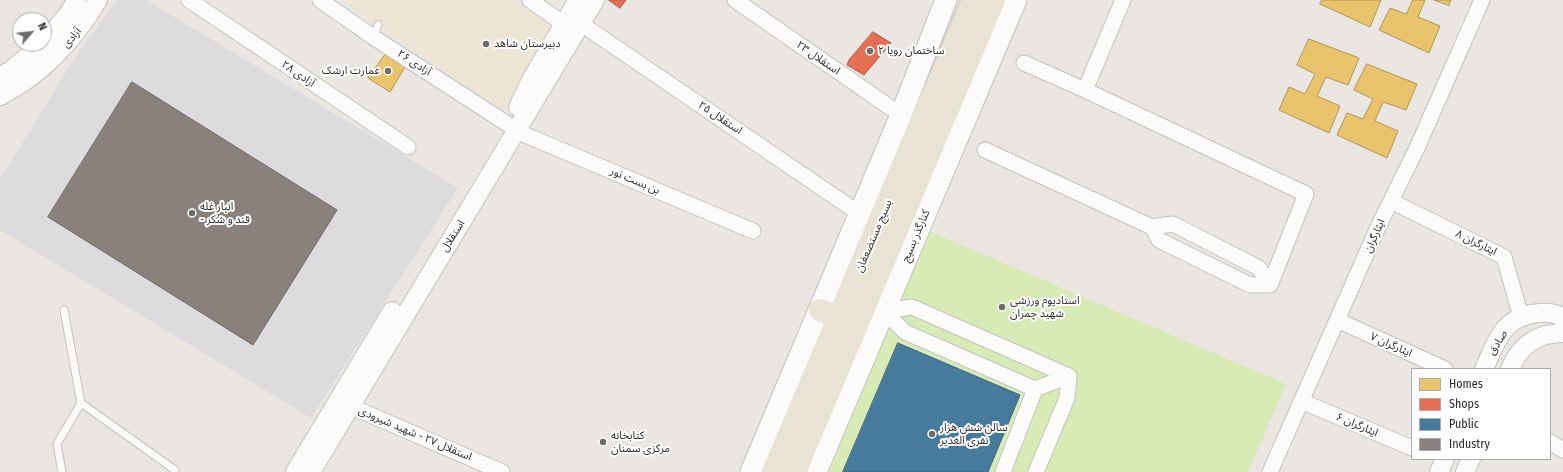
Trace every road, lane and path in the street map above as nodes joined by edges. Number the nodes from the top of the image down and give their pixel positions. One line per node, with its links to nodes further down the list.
1 (77, 0): 16 (street, آزادی)
2 (98, 0): 22 (street, آزادی)
3 (189, 0): 25 (street, آزادی ۲۸)
4 (320, 0): 24 (street, آزادی ۲۶)
5 (530, 0): 15 (street, استقلال ۲۵)
6 (578, 0): 15 (street, استقلال)
7 (595, 0): 15 (street, استقلال)
8 (735, 0): 23 (street, استقلال ۲۳)
9 (946, 0): 23 (main road)
10 (973, 0): 21 (main road, بسیج مستضعفان)
11 (994, 0): 21 (main road, بسیج مستضعفان)
12 (1016, 0): 34 (main road, کنارگذر بسیج)
13 (1123, 0): 20 (street)
14 (1482, 0): 27 (street, ایثارگران)
15 (572, 23): 24 (street, استقلال); 24 (street, استقلال); 28 (street, استقلال ۲۵)
16 (52, 33)
17 (33, 52): 19 (street, آزادی)
18 (1024, 63): 20 (street)
19 (0, 76)
20 (1086, 90): 32 (street)
21 (945, 92): 35 (main road, بسیج مستضعفان); 59 (main road, بسیج مستضعفان)
22 (0, 96)
23 (901, 115): 28 (main road)
24 (512, 128): 30 (street, بن بست نور); 31 (street, استقلال)
25 (408, 147)
26 (985, 150): 29 (street)
27 (1391, 201): 37 (street, ایثارگران ۸); 38 (street, ایثارگران)
28 (860, 214): 35 (main road)
29 (1152, 228): 32 (street); 32 (street)
30 (753, 231)
31 (422, 275): 47 (street, استقلال); 54 (street, استقلال)
32 (1270, 284)
33 (64, 310): 46 (lane)
34 (884, 311): 43 (street); 44 (street); 60 (main road, کنارگذر بسیج)
35 (830, 314): 57 (main road); 58 (main road, بسیج مستضعفان)
36 (1563, 316): 37 (street, صادق)
37 (1520, 317): 41 (street, صادق)
38 (1337, 320): 40 (street, ایثارگران ۷); 45 (street, ایثارگران)
39 (1563, 333): 42 (street, صادق)
40 (1443, 368)
41 (1484, 368)
42 (1510, 368)
43 (1069, 376): 44 (street); 62 (street)
44 (1035, 389): 61 (street)
45 (1302, 401): 49 (street, ایثارگران ۶); 63 (street, ایثارگران)
46 (81, 403): 52 (lane); 53 (lane)
47 (350, 406): 55 (street, استقلال); 56 (street, استقلال ۲۷ - شهید شیرودی)
48 (1551, 443): 50 (street)
49 (1411, 448)
50 (1563, 450)
51 (1471, 460): 64 (street)
52 (175, 470)
53 (62, 472)
54 (295, 472)
55 (311, 472)
56 (502, 472)
57 (751, 472)
58 (773, 472)
59 (795, 472)
60 (816, 472)
61 (1003, 472)
62 (1036, 472)
63 (1270, 472)
64 (1465, 472)

